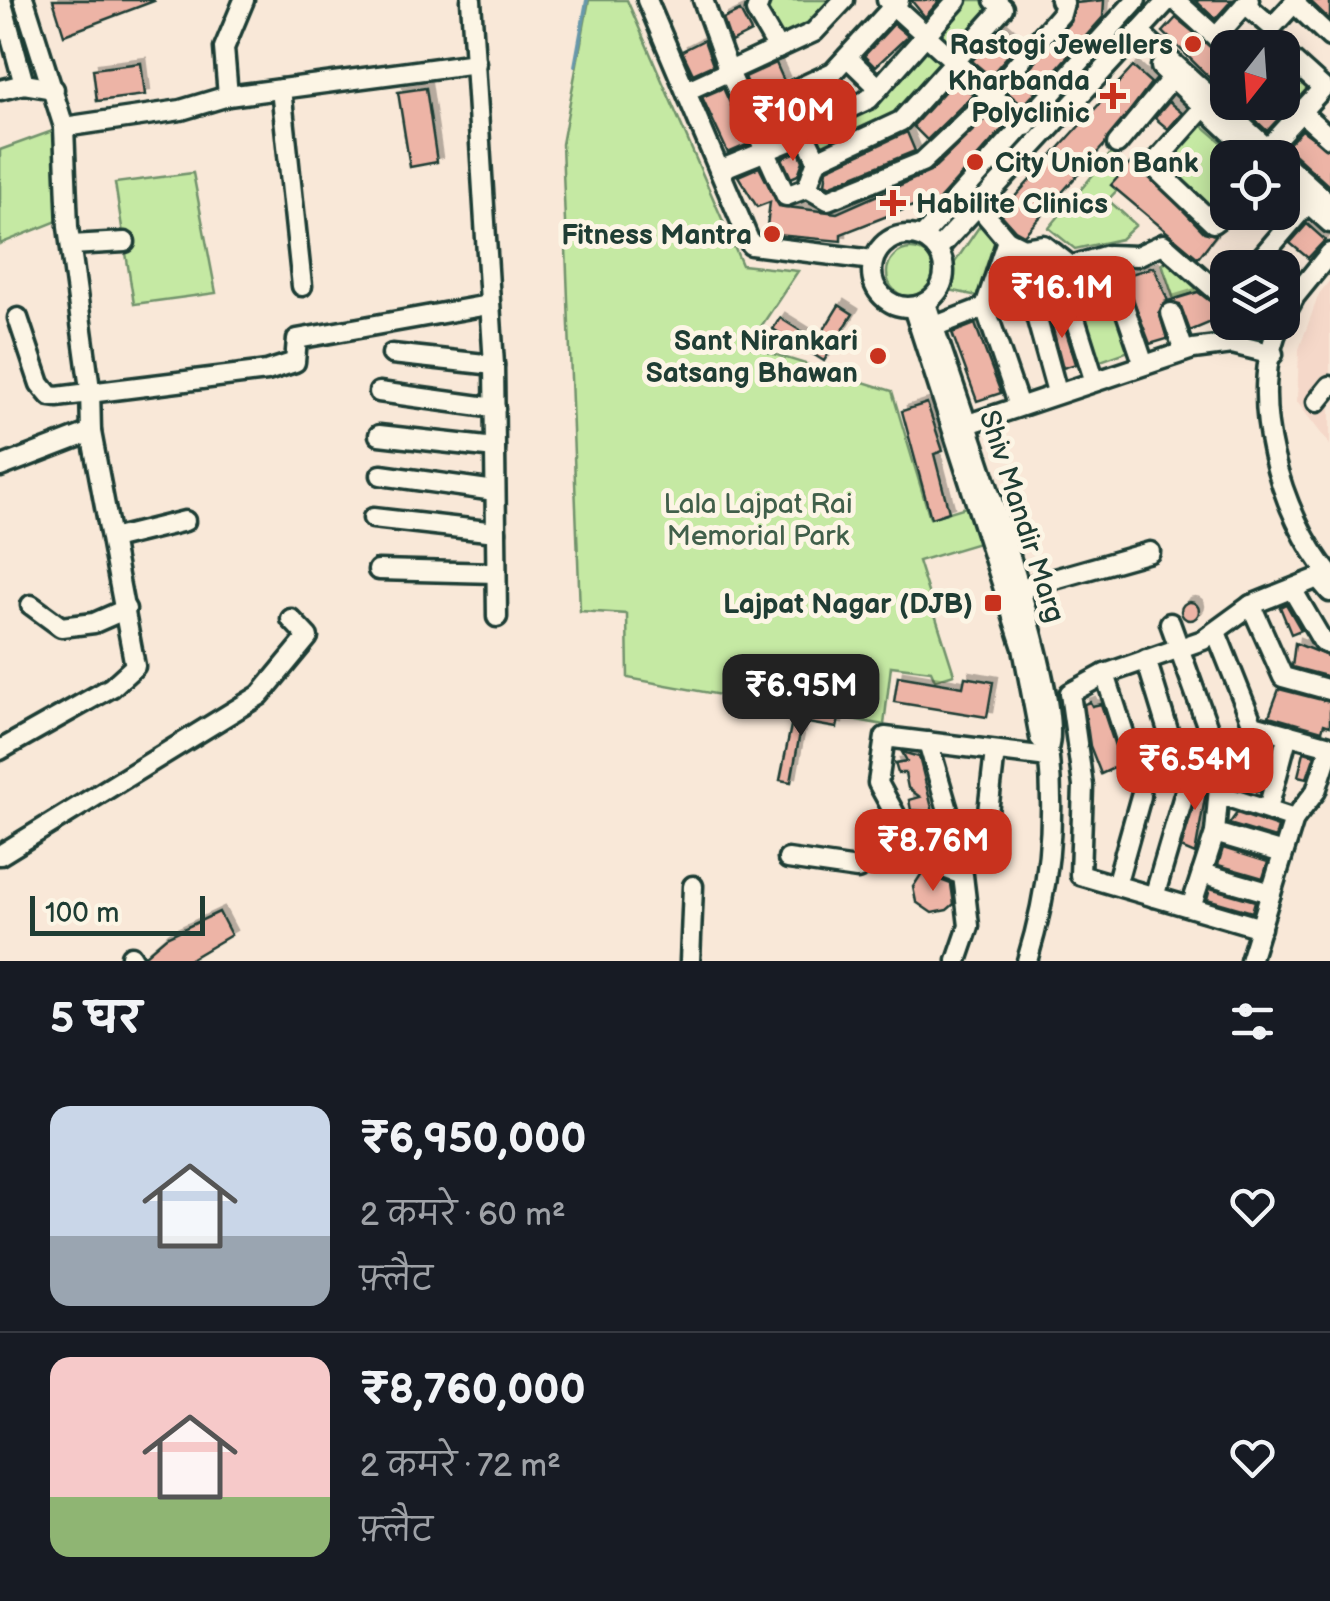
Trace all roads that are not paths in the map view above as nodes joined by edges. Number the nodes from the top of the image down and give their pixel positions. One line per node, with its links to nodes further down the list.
1 (1, 0): 29 (street)
2 (24, 0): 31 (street)
3 (244, 0): 36 (street)
4 (472, 0): 25 (street)
5 (648, 0): 34 (street)
6 (703, 0): 27 (street)
7 (760, 0): 22 (street)
8 (844, 0): 22 (street)
9 (958, 0): 19 (street)
10 (994, 0): 24 (street)
11 (1060, 0): 35 (street)
12 (1135, 0): 43 (street)
13 (1172, 0): 18 (street); 20 (street)
14 (893, 2): 19 (street); 23 (street)
15 (1247, 2): 16 (street); 17 (street)
16 (1295, 2): 21 (street)
17 (1230, 30)
18 (1210, 32)
19 (925, 33): 24 (street); 30 (street)
20 (1135, 36): 28 (street); 37 (street); 58 (street)
21 (1330, 37)
22 (778, 49): 27 (street)
23 (847, 57): 30 (street); 40 (street)
24 (956, 61): 35 (street); 51 (street)
25 (476, 63): 32 (street); 73 (street)
26 (1300, 67): 41 (street)
27 (729, 72): 34 (street); 40 (street)
28 (1172, 78): 38 (street); 49 (street)
29 (24, 84): 31 (street); 33 (street)
30 (879, 88): 45 (street)
31 (54, 89): 44 (street)
32 (281, 89): 36 (street); 71 (street)
33 (0, 90)
34 (686, 91): 52 (street)
35 (991, 94): 43 (street); 54 (street)
36 (228, 96): 44 (street)
37 (1210, 96)
38 (1210, 97)
39 (1210, 105): 59 (street)
40 (747, 112): 50 (street)
41 (1301, 112): 46 (street); 48 (street)
42 (1235, 120): 47 (street)
43 (1026, 126): 61 (street)
44 (64, 127): 64 (street)
45 (805, 135): 50 (street); 51 (street)
46 (1330, 138)
47 (1256, 140)
48 (1283, 140)
49 (1117, 144)
50 (765, 151): 52 (street); 54 (street)
51 (817, 160): 54 (street)
52 (719, 170): 69 (street)
53 (1300, 179): 57 (street)
54 (808, 188)
55 (1300, 196): 56 (street)
56 (1308, 203): 60 (street); 66 (street)
57 (1330, 204)
58 (979, 206): 62 (street); 65 (street)
59 (1210, 220)
60 (1330, 222)
61 (922, 238): 65 (street); 69 (street)
62 (1007, 240): 67 (street); 75 (street)
63 (125, 242): 64 (street)
64 (70, 245): 87 (street)
65 (937, 250): 74 (street)
66 (1268, 250)
67 (1054, 253): 70 (street); 89 (street)
68 (1330, 253): 72 (street)
69 (873, 260): 74 (street)
70 (1210, 284)
71 (302, 286)
72 (1300, 290)
73 (488, 305): 84 (street); 87 (street)
74 (919, 305): 78 (street, Shiv Mandir Marg); 128 (street, Shiv Mandir Marg)
75 (984, 307): 78 (street); 91 (street)
76 (1171, 313): 80 (street)
77 (18, 318): 87 (street)
78 (933, 327): 93 (street, Shiv Mandir Marg)
79 (1276, 340): 82 (street)
80 (1184, 351): 82 (street); 83 (street)
81 (392, 354): 84 (street)
82 (1273, 354): 107 (street)
83 (1143, 362): 85 (street); 85 (street)
84 (494, 365): 92 (street)
85 (1094, 379): 89 (street)
86 (1330, 386): 90 (street)
87 (90, 390): 94 (street)
88 (380, 392): 92 (street)
89 (1058, 392): 91 (street)
90 (1317, 402)
91 (1019, 406): 93 (street)
92 (494, 408): 96 (street)
93 (964, 425): 108 (street, Shiv Mandir Marg)
94 (91, 432): 97 (street); 103 (street)
95 (379, 435): 96 (street)
96 (495, 448): 99 (street)
97 (0, 465)
98 (381, 474): 99 (street)
99 (495, 491): 102 (street)
100 (373, 518): 102 (street)
101 (184, 521): 103 (street)
102 (496, 532): 106 (street)
103 (112, 539): 113 (street)
104 (1150, 552): 108 (street)
105 (378, 570): 106 (street)
106 (496, 573): 114 (street)
107 (1330, 574)
108 (1019, 589): 128 (street, Shiv Mandir Marg)
109 (1292, 589): 110 (street); 112 (street); 118 (street)
110 (1330, 592)
111 (31, 605): 113 (street)
112 (1252, 606): 117 (street); 122 (street)
113 (126, 609): 126 (street)
114 (497, 617)
115 (290, 618): 141 (street)
116 (1170, 622): 119 (street)
117 (1216, 632): 119 (street); 123 (street)
118 (1330, 644)
119 (1182, 646): 120 (street); 134 (street)
120 (1146, 659): 121 (street); 129 (street)
121 (1105, 674): 130 (street); 132 (street)
122 (1330, 690)
123 (1288, 734): 125 (street); 136 (street)
124 (928, 742): 127 (street); 138 (street); 138 (street)
125 (1330, 747): 137 (street)
126 (0, 750)
127 (996, 751): 128 (street); 138 (street)
128 (1048, 752): 131 (street, Shiv Mandir Marg)
129 (1180, 770)
130 (1138, 776)
131 (1052, 786): 132 (street); 152 (street, Shiv Mandir Marg)
132 (1083, 786): 144 (street)
133 (1184, 795): 147 (street)
134 (1220, 795): 136 (street); 139 (street)
135 (1141, 796): 144 (street)
136 (1268, 809): 137 (street)
137 (1294, 819): 140 (street)
138 (952, 824)
139 (1215, 832): 140 (street); 143 (street)
140 (1284, 853): 146 (street)
141 (0, 855)
142 (788, 859): 151 (street)
143 (1202, 873): 146 (street); 148 (street)
144 (1116, 885): 147 (street)
145 (693, 886): 150 (street)
146 (1271, 894): 149 (street)
147 (1154, 896): 148 (street)
148 (1192, 907): 149 (street)
149 (1261, 928): 153 (street)
150 (690, 961)
151 (957, 961)
152 (1026, 961)
153 (1250, 961)

